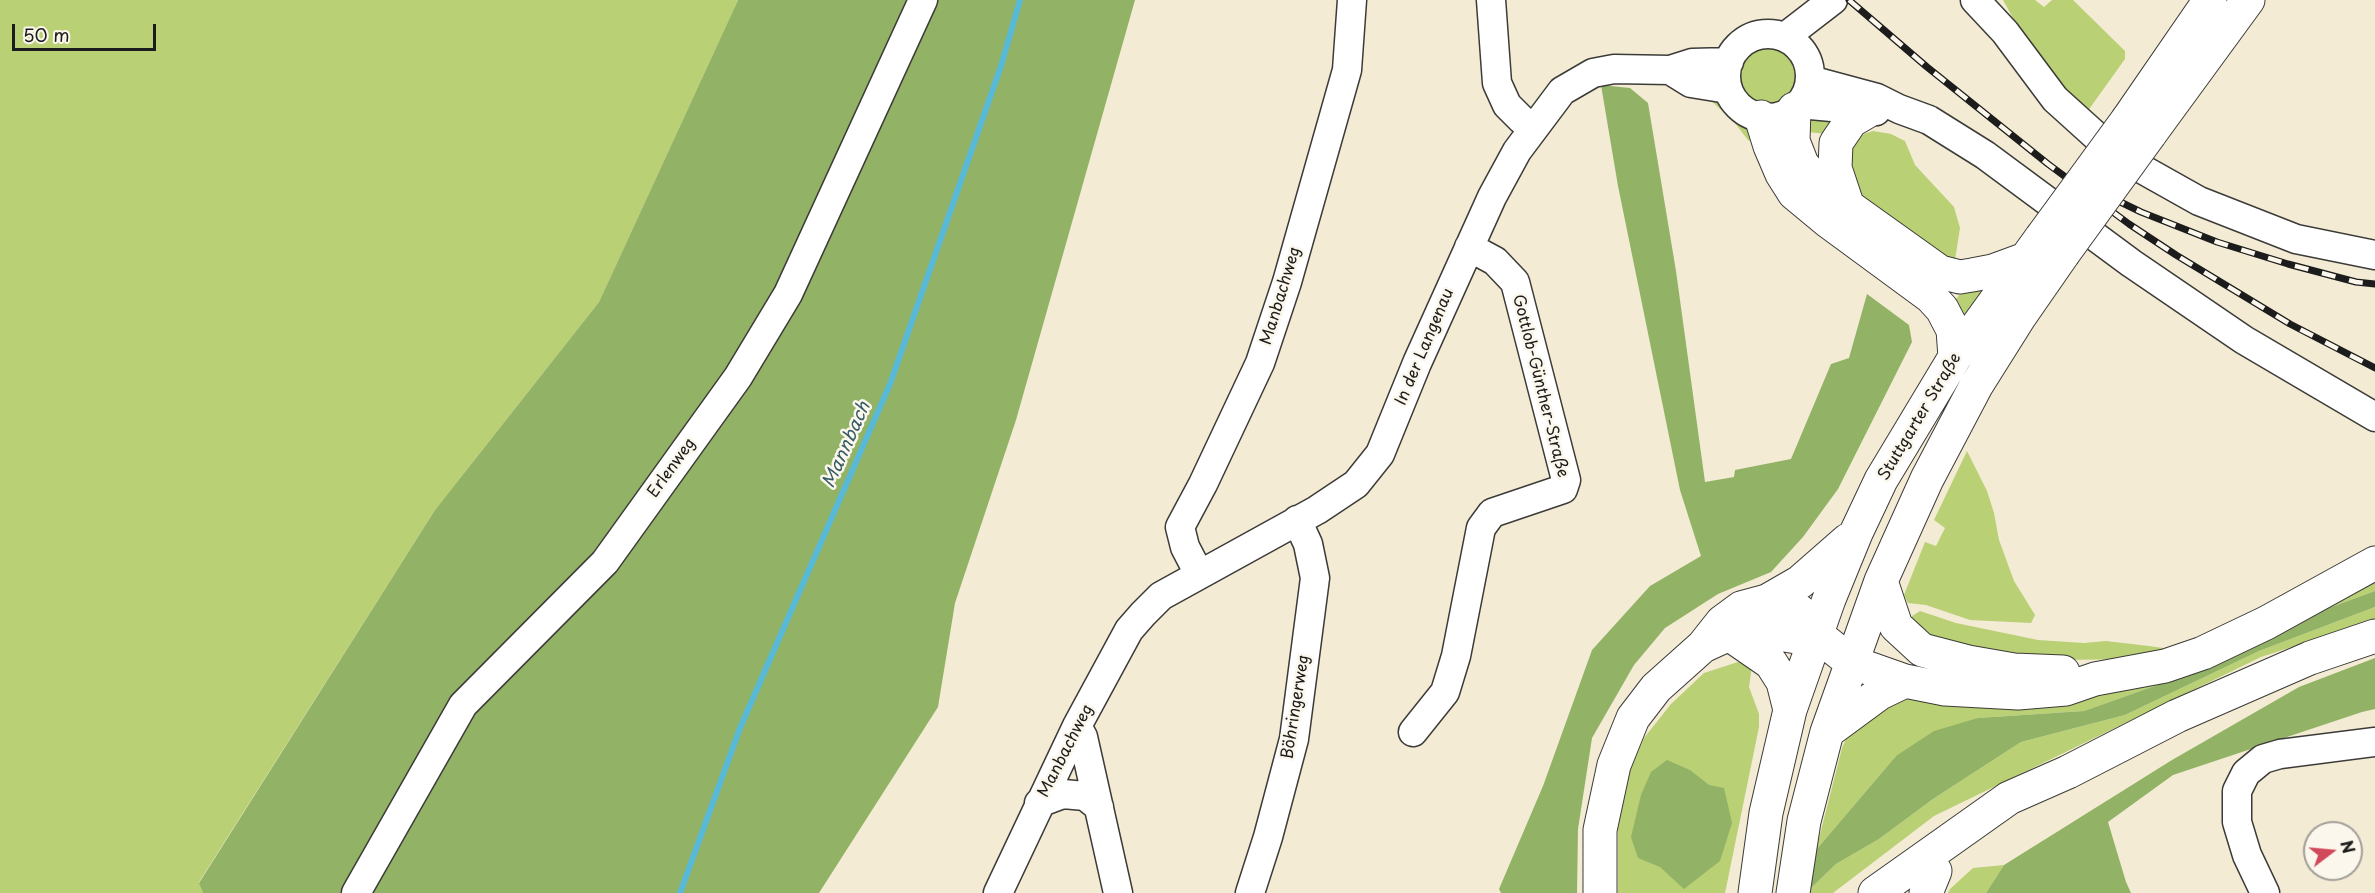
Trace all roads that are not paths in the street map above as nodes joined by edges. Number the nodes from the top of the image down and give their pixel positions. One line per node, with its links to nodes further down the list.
1 (922, 0): 45 (street, Erlenweg)
2 (1352, 0): 26 (street, Manbachweg)
3 (1491, 0): 16 (street)
4 (1975, 0): 9 (street)
5 (1992, 0): 9 (street)
6 (2210, 0): 15 (main road, Stuttgarter Straße)
7 (2248, 0): 15 (main road, Stuttgarter Straße)
8 (1832, 2): 10 (street); 12 (street)
9 (2005, 32): 20 (street)
10 (1785, 37): 11 (street); 12 (street)
11 (1729, 75): 14 (street); 16 (street, In der Langenau)
12 (1802, 88): 13 (street); 14 (street); 17 (main road)
13 (1883, 110): 17 (main road); 22 (street)
14 (1761, 117): 21 (main road)
15 (2139, 126): 19 (main road, Stuttgarter Straße, bridge)
16 (1533, 128): 18 (street, In der Langenau)
17 (1848, 207): 19 (main road)
18 (1469, 247): 23 (street, In der Langenau); 38 (street, Gottlob-Günther-Straße)
19 (2042, 251): 21 (main road, Stuttgarter Straße); 27 (main road, Stuttgarter Straße)
20 (2375, 255)
21 (1954, 357): 24 (main road, Stuttgarter Straße)
22 (2375, 417)
23 (1297, 520): 26 (street, In der Langenau); 48 (street, Böhringerweg)
24 (1856, 533): 28 (main road); 30 (main road, Stuttgarter Straße)
25 (2375, 563): 34 (main road)
26 (1199, 574): 29 (street, In der Langenau)
27 (1881, 581): 33 (main road, Stuttgarter Straße); 34 (main road)
28 (1767, 601): 30 (main road); 32 (main road)
29 (1143, 614): 37 (street, Manbachweg)
30 (1816, 634): 32 (main road); 33 (main road); 36 (main road, Stuttgarter Straße)
31 (2375, 636): 41 (main road)
32 (1716, 640): 36 (main road); 49 (main road)
33 (1851, 662): 35 (main road); 39 (main road, Stuttgarter Straße)
34 (2096, 679): 35 (main road)
35 (1905, 681): 39 (main road)
36 (1790, 710): 50 (main road, Stuttgarter Straße)
37 (1077, 726): 42 (street, Manbachweg); 43 (street)
38 (1413, 732)
39 (1827, 732): 51 (main road, Stuttgarter Straße)
40 (2375, 742): 54 (street)
41 (2068, 772): 44 (main road); 52 (main road)
42 (1039, 803): 43 (street); 46 (street, Manbachweg)
43 (1099, 807): 47 (street)
44 (1931, 882): 53 (main road)
45 (356, 893)
46 (998, 893)
47 (1118, 893)
48 (1250, 893)
49 (1600, 893)
50 (1755, 893)
51 (1793, 893)
52 (1875, 893)
53 (1908, 893)
54 (2265, 893)

